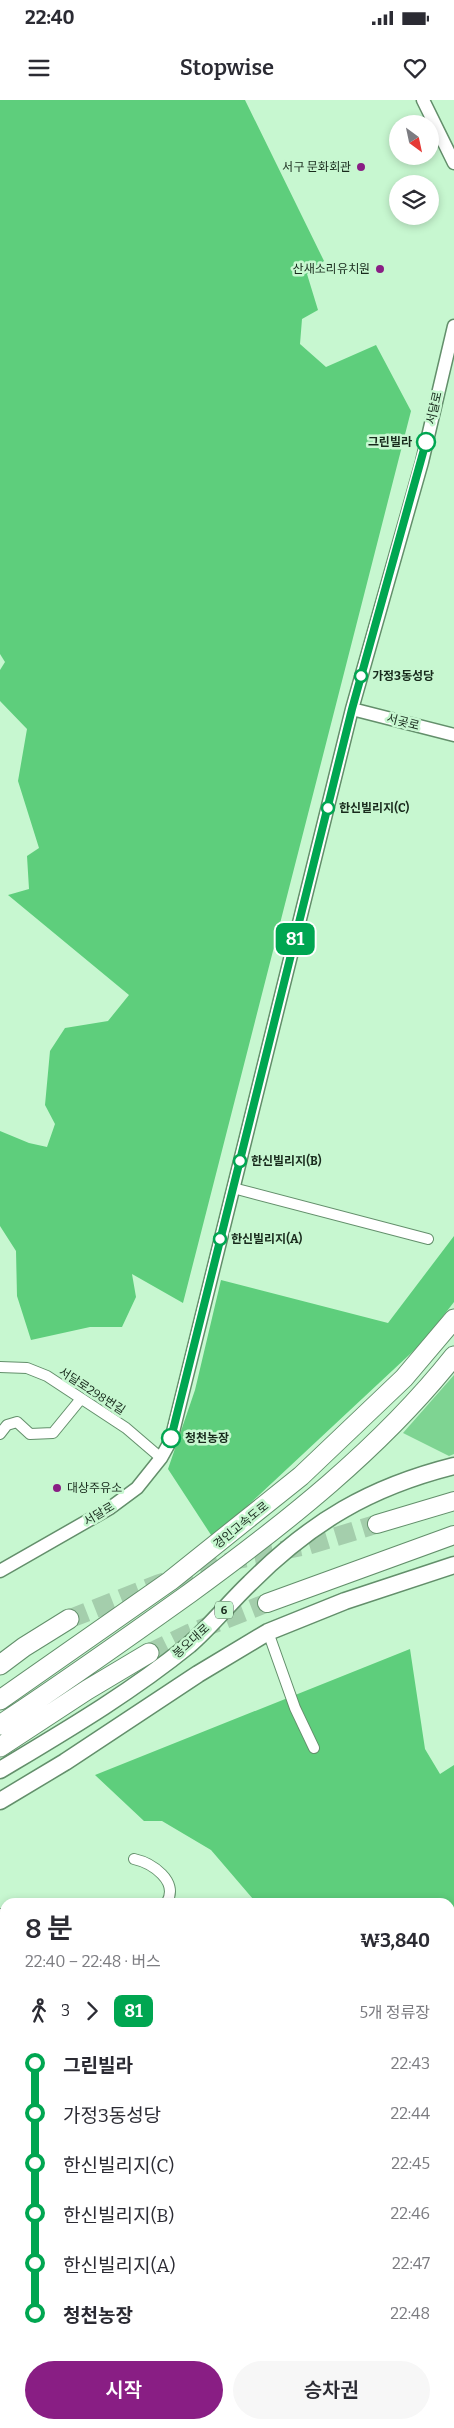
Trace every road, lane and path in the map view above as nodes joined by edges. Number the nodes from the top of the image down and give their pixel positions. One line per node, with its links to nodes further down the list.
1 (423, 100): 2 (street)
2 (454, 163)
3 (454, 326): 4 (street, 서달로)
4 (352, 709): 5 (street, 서곶로); 6 (street, 서달로)
5 (454, 735)
6 (233, 1188): 7 (street); 13 (street, 서달로)
7 (428, 1239)
8 (454, 1319): 27 (highway, 경인고속도로)
9 (454, 1356): 28 (highway, 경인고속도로)
10 (0, 1367): 11 (street, 서달로298번길)
11 (80, 1400): 12 (street); 13 (street, 서달로298번길)
12 (0, 1434)
13 (161, 1458): 21 (street, 서달로)
14 (454, 1466): 31 (main road, 봉오대로 / 6)
15 (454, 1501): 16 (highway)
16 (376, 1524)
17 (454, 1535): 19 (highway)
18 (454, 1542): 19 (highway)
19 (403, 1553): 22 (highway)
20 (454, 1565): 24 (main road)
21 (0, 1571)
22 (267, 1603)
23 (69, 1619): 26 (highway)
24 (268, 1632): 30 (street); 32 (main road)
25 (149, 1653): 29 (highway)
26 (0, 1665)
27 (0, 1700)
28 (0, 1725)
29 (0, 1747)
30 (314, 1748)
31 (0, 1770)
32 (0, 1801)
33 (134, 1859): 34 (street)
34 (168, 1898)

